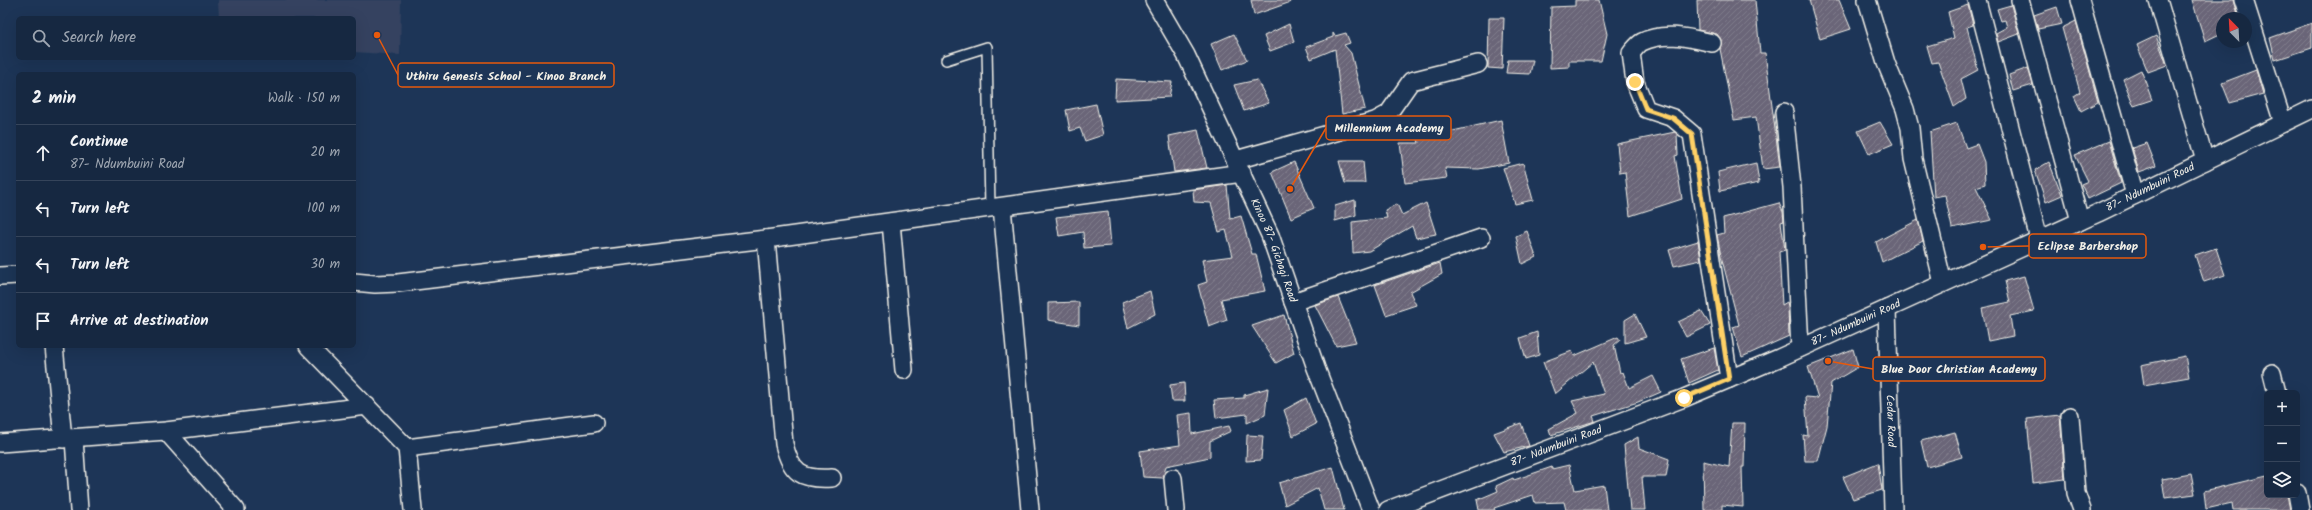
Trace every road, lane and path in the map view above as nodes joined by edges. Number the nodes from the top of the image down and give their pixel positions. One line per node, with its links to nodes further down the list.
1 (1154, 0): 15 (street, Kinoo 87- Gichagi Road)
2 (1867, 0): 26 (street)
3 (1977, 0): 22 (street)
4 (2020, 0): 18 (street)
5 (2080, 0): 16 (street)
6 (2158, 0): 14 (street)
7 (2244, 0): 13 (street)
8 (1712, 43): 34 (street)
9 (946, 60): 17 (lane)
10 (1478, 64): 15 (street)
11 (2312, 109): 13 (street, 87- Ndumbuini Road)
12 (1784, 112): 31 (street)
13 (2283, 123): 14 (street, 87- Ndumbuini Road)
14 (2205, 161): 16 (street, 87- Ndumbuini Road)
15 (1239, 167): 17 (street); 27 (street, Kinoo 87- Gichagi Road)
16 (2135, 195): 18 (street, 87- Ndumbuini Road)
17 (996, 208): 19 (street); 49 (street)
18 (2080, 221): 22 (street, 87- Ndumbuini Road)
19 (891, 222): 21 (street); 32 (street)
20 (1481, 238): 27 (street)
21 (766, 239): 25 (street); 43 (street)
22 (2039, 239): 26 (street, 87- Ndumbuini Road)
23 (16, 275): 24 (street)
24 (0, 276)
25 (356, 282)
26 (1943, 283): 28 (street, 87- Ndumbuini Road)
27 (1293, 302): 51 (street, Kinoo 87- Gichagi Road)
28 (1887, 308): 31 (street, 87- Ndumbuini Road); 53 (street, Cedar Road)
29 (54, 348): 40 (street)
30 (310, 348): 36 (street)
31 (1800, 348): 34 (street, 87- Ndumbuini Road)
32 (904, 370)
33 (2272, 373): 35 (street)
34 (1729, 379): 52 (street, 87- Ndumbuini Road)
35 (2276, 390)
36 (366, 406): 39 (street); 42 (street)
37 (2070, 416): 54 (street)
38 (594, 423): 42 (street)
39 (166, 431): 40 (street); 47 (street)
40 (68, 439): 41 (street); 46 (street)
41 (0, 443)
42 (407, 448): 48 (street)
43 (832, 478)
44 (1173, 478): 50 (street)
45 (2298, 498): 55 (street)
46 (79, 510)
47 (236, 510)
48 (413, 510)
49 (1030, 510)
50 (1176, 510)
51 (1372, 510)
52 (1388, 510)
53 (1893, 510)
54 (2082, 510)
55 (2300, 510)

